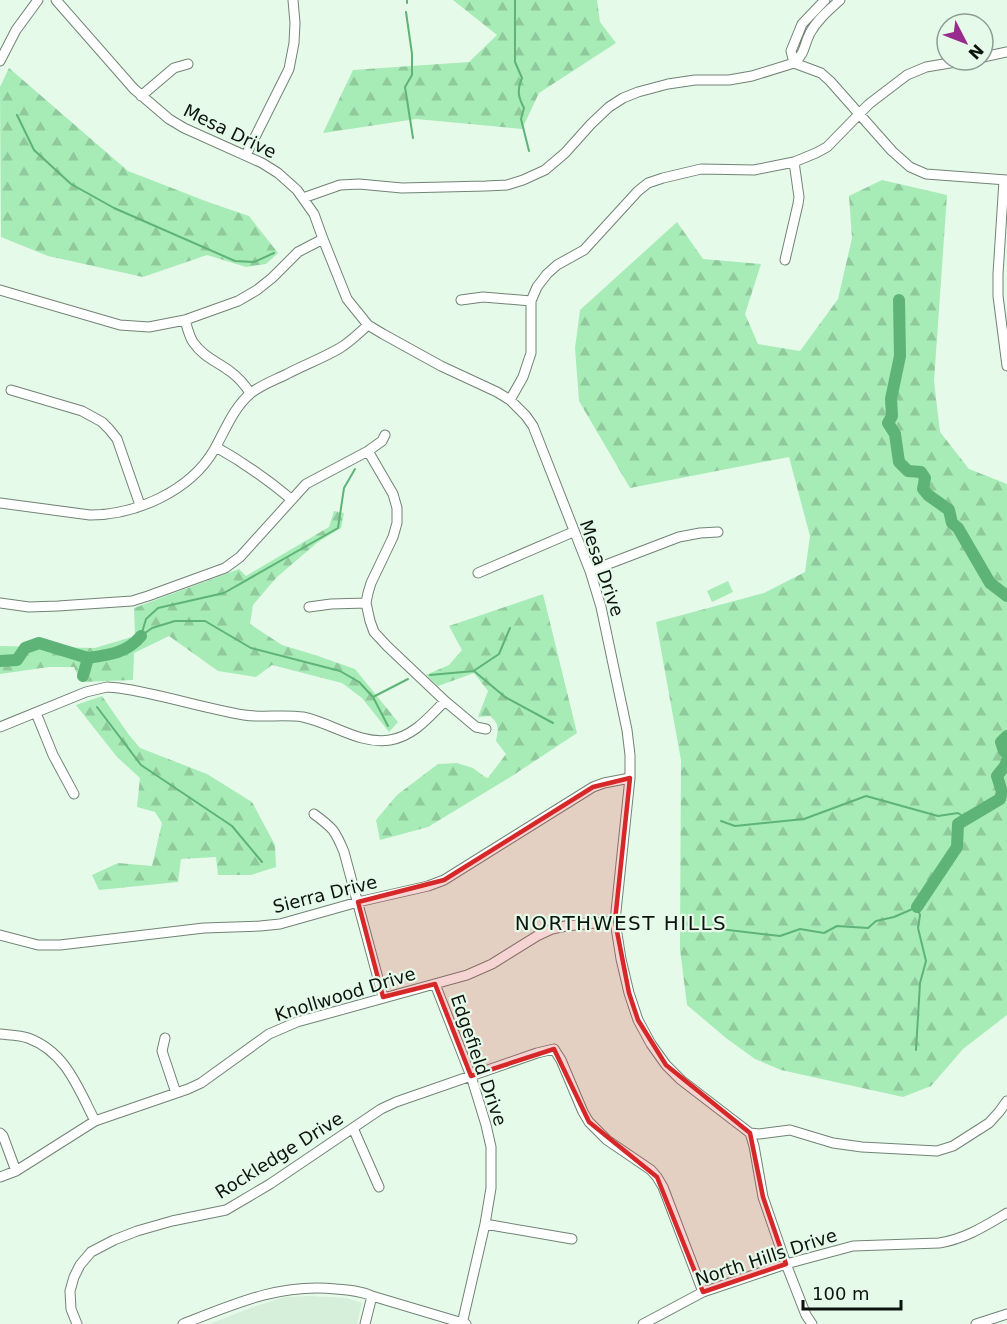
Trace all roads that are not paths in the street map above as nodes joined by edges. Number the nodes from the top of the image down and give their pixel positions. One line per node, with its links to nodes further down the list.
1 (38, 0): 6 (street)
2 (56, 0): 10 (street, Mesa Drive)
3 (293, 0): 12 (street)
4 (825, 0): 7 (street)
5 (840, 0): 7 (street)
6 (0, 61)
7 (794, 63): 11 (street); 15 (street)
8 (188, 64): 10 (street)
9 (935, 66): 11 (street)
10 (141, 96): 12 (street, Mesa Drive)
11 (859, 114): 13 (street); 14 (street)
12 (246, 155): 15 (street, Mesa Drive)
13 (794, 162): 17 (street); 20 (street)
14 (1006, 180): 23 (street)
15 (303, 198): 16 (street, Mesa Drive)
16 (323, 239): 21 (street); 22 (street, Mesa Drive)
17 (785, 260)
18 (0, 290): 21 (street)
19 (462, 300): 20 (street)
20 (531, 301): 26 (street)
21 (185, 320): 25 (street)
22 (368, 325): 25 (street); 26 (street, Mesa Drive)
23 (1007, 366)
24 (11, 390): 32 (street)
25 (250, 393): 28 (street)
26 (510, 400): 33 (street, Mesa Drive)
27 (385, 435): 29 (street)
28 (216, 447): 30 (street); 32 (street)
29 (368, 451): 30 (street); 38 (street)
30 (291, 499): 37 (street)
31 (0, 503): 32 (street)
32 (140, 505)
33 (573, 532): 35 (street, Mesa Drive); 36 (street)
34 (718, 532): 35 (street)
35 (590, 571): 44 (street, Mesa Drive)
36 (478, 573)
37 (0, 603)
38 (366, 603): 39 (street); 40 (street)
39 (309, 607)
40 (445, 701): 41 (street); 43 (street)
41 (36, 713): 42 (street); 45 (street)
42 (0, 727)
43 (486, 729)
44 (630, 778): 47 (street, Sierra Drive); 48 (street, Mesa Drive)
45 (74, 794)
46 (314, 814): 47 (street)
47 (358, 902): 49 (street, Sierra Drive); 51 (street)
48 (615, 921): 50 (street, Knollwood Drive); 60 (street, Mesa Drive)
49 (0, 935)
50 (435, 984): 51 (street, Knollwood Drive); 54 (street, Edgefield Drive)
51 (383, 998): 55 (street, Knollwood Drive)
52 (0, 1034): 57 (street)
53 (165, 1038): 55 (street)
54 (471, 1076): 58 (street, Rockledge Drive); 65 (street, Edgefield Drive); 68 (street, Rockledge Drive)
55 (176, 1093): 57 (street, Knollwood Drive)
56 (1007, 1101): 60 (street)
57 (95, 1121): 61 (street, Knollwood Drive)
58 (353, 1128): 63 (street); 71 (street, Rockledge Drive)
59 (0, 1133): 61 (street)
60 (750, 1133): 67 (street)
61 (16, 1171): 62 (street, Knollwood Drive)
62 (0, 1177)
63 (379, 1187)
64 (1007, 1214): 67 (street, North Hills Drive)
65 (485, 1224): 66 (street); 74 (street, Edgefield Drive)
66 (572, 1239)
67 (786, 1264): 68 (street, North Hills Drive); 76 (street)
68 (703, 1292): 75 (street, North Hills Drive)
69 (372, 1296): 72 (street); 73 (street); 74 (street)
70 (1007, 1314): 77 (street)
71 (77, 1324)
72 (183, 1324)
73 (365, 1324)
74 (464, 1324)
75 (643, 1324)
76 (812, 1324)
77 (980, 1324)

